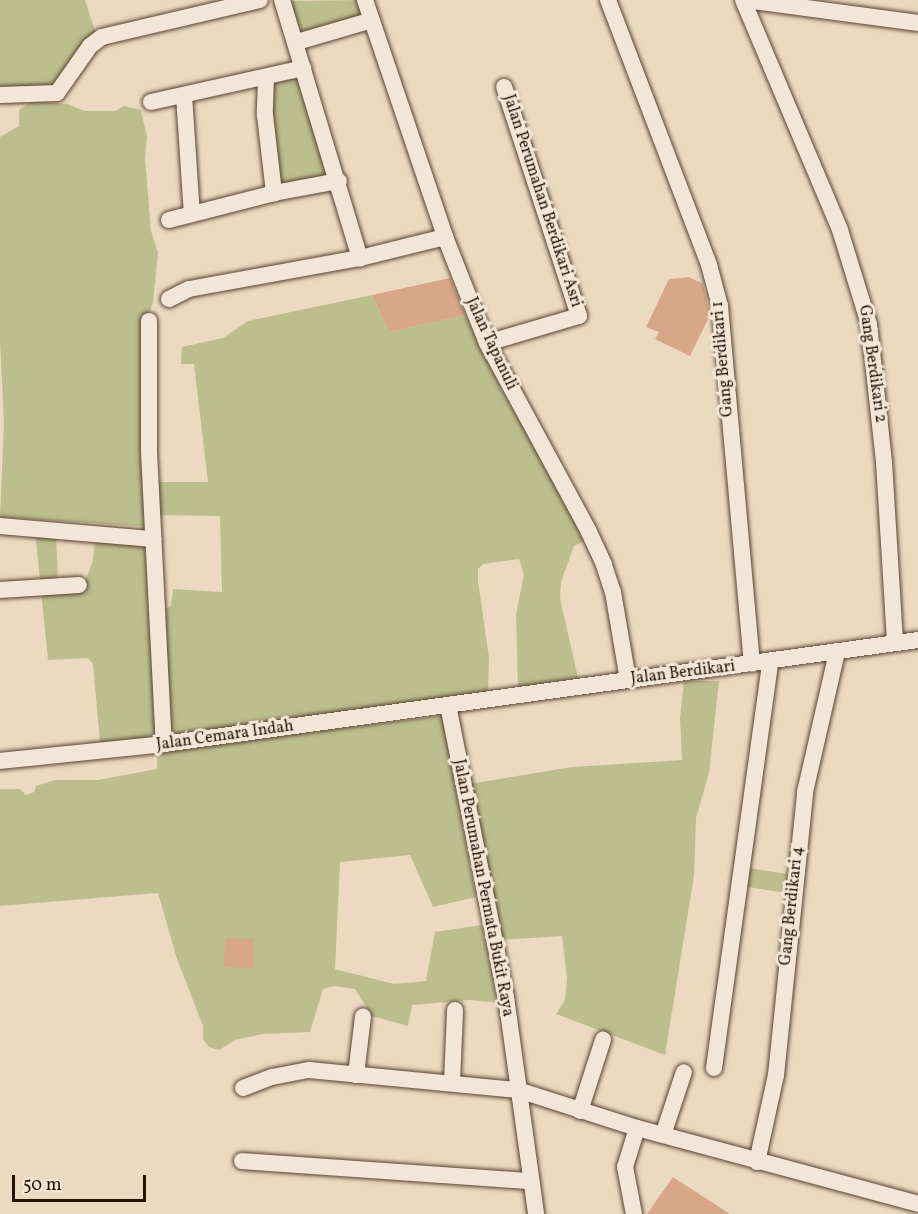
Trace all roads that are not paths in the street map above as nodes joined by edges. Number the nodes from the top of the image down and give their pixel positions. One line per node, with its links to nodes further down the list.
1 (260, 0): 6 (street)
2 (282, 0): 9 (street)
3 (365, 0): 7 (street, Jalan Tapanuli)
4 (608, 0): 33 (street, Gang Berdikari 1)
5 (744, 0): 8 (street); 30 (street, Gang Berdikari 2)
6 (235, 3): 13 (street)
7 (372, 20): 9 (street); 20 (street, Jalan Tapanuli)
8 (918, 23)
9 (297, 42): 10 (street)
10 (303, 68): 11 (street); 16 (street)
11 (266, 77): 14 (street); 17 (street)
12 (504, 87): 24 (street, Jalan Perumahan Berdikari Asri)
13 (0, 94)
14 (184, 95): 15 (street); 18 (street)
15 (151, 102)
16 (339, 181): 17 (street); 21 (street)
17 (274, 193): 18 (street)
18 (192, 214): 19 (street)
19 (170, 220)
20 (445, 237): 21 (street); 24 (street, Jalan Tapanuli)
21 (360, 258): 22 (street)
22 (169, 299)
23 (149, 321): 26 (street)
24 (488, 343): 34 (street, Jalan Tapanuli)
25 (0, 526): 26 (street)
26 (153, 539): 36 (street)
27 (79, 585): 28 (street)
28 (0, 590)
29 (918, 640): 30 (street, Jalan Berdikari)
30 (896, 644): 31 (street, Jalan Berdikari)
31 (837, 652): 32 (street, Jalan Berdikari); 51 (street, Gang Berdikari 4)
32 (770, 662): 33 (street, Jalan Berdikari); 41 (street)
33 (752, 664): 34 (street, Jalan Berdikari)
34 (628, 680): 35 (street, Jalan Berdikari)
35 (448, 705): 36 (street, Jalan Cemara Indah); 46 (street, Jalan Perumahan Permata Bukit Raya)
36 (164, 744): 37 (street, Jalan Cemara Indah)
37 (0, 761)
38 (455, 1010): 44 (street)
39 (363, 1016): 43 (street)
40 (603, 1040): 47 (street)
41 (714, 1068)
42 (684, 1072): 49 (street)
43 (356, 1075): 44 (street); 45 (street)
44 (452, 1083): 46 (street)
45 (243, 1088)
46 (518, 1090): 47 (street); 52 (street, Jalan Perumahan Permata Bukit Raya)
47 (579, 1111): 48 (street)
48 (637, 1128): 49 (street); 55 (street)
49 (663, 1135): 51 (street)
50 (242, 1161): 52 (street)
51 (757, 1162): 53 (street)
52 (530, 1181): 54 (street, Jalan Perumahan Permata Bukit Raya)
53 (918, 1204)
54 (536, 1214)
55 (634, 1214)

